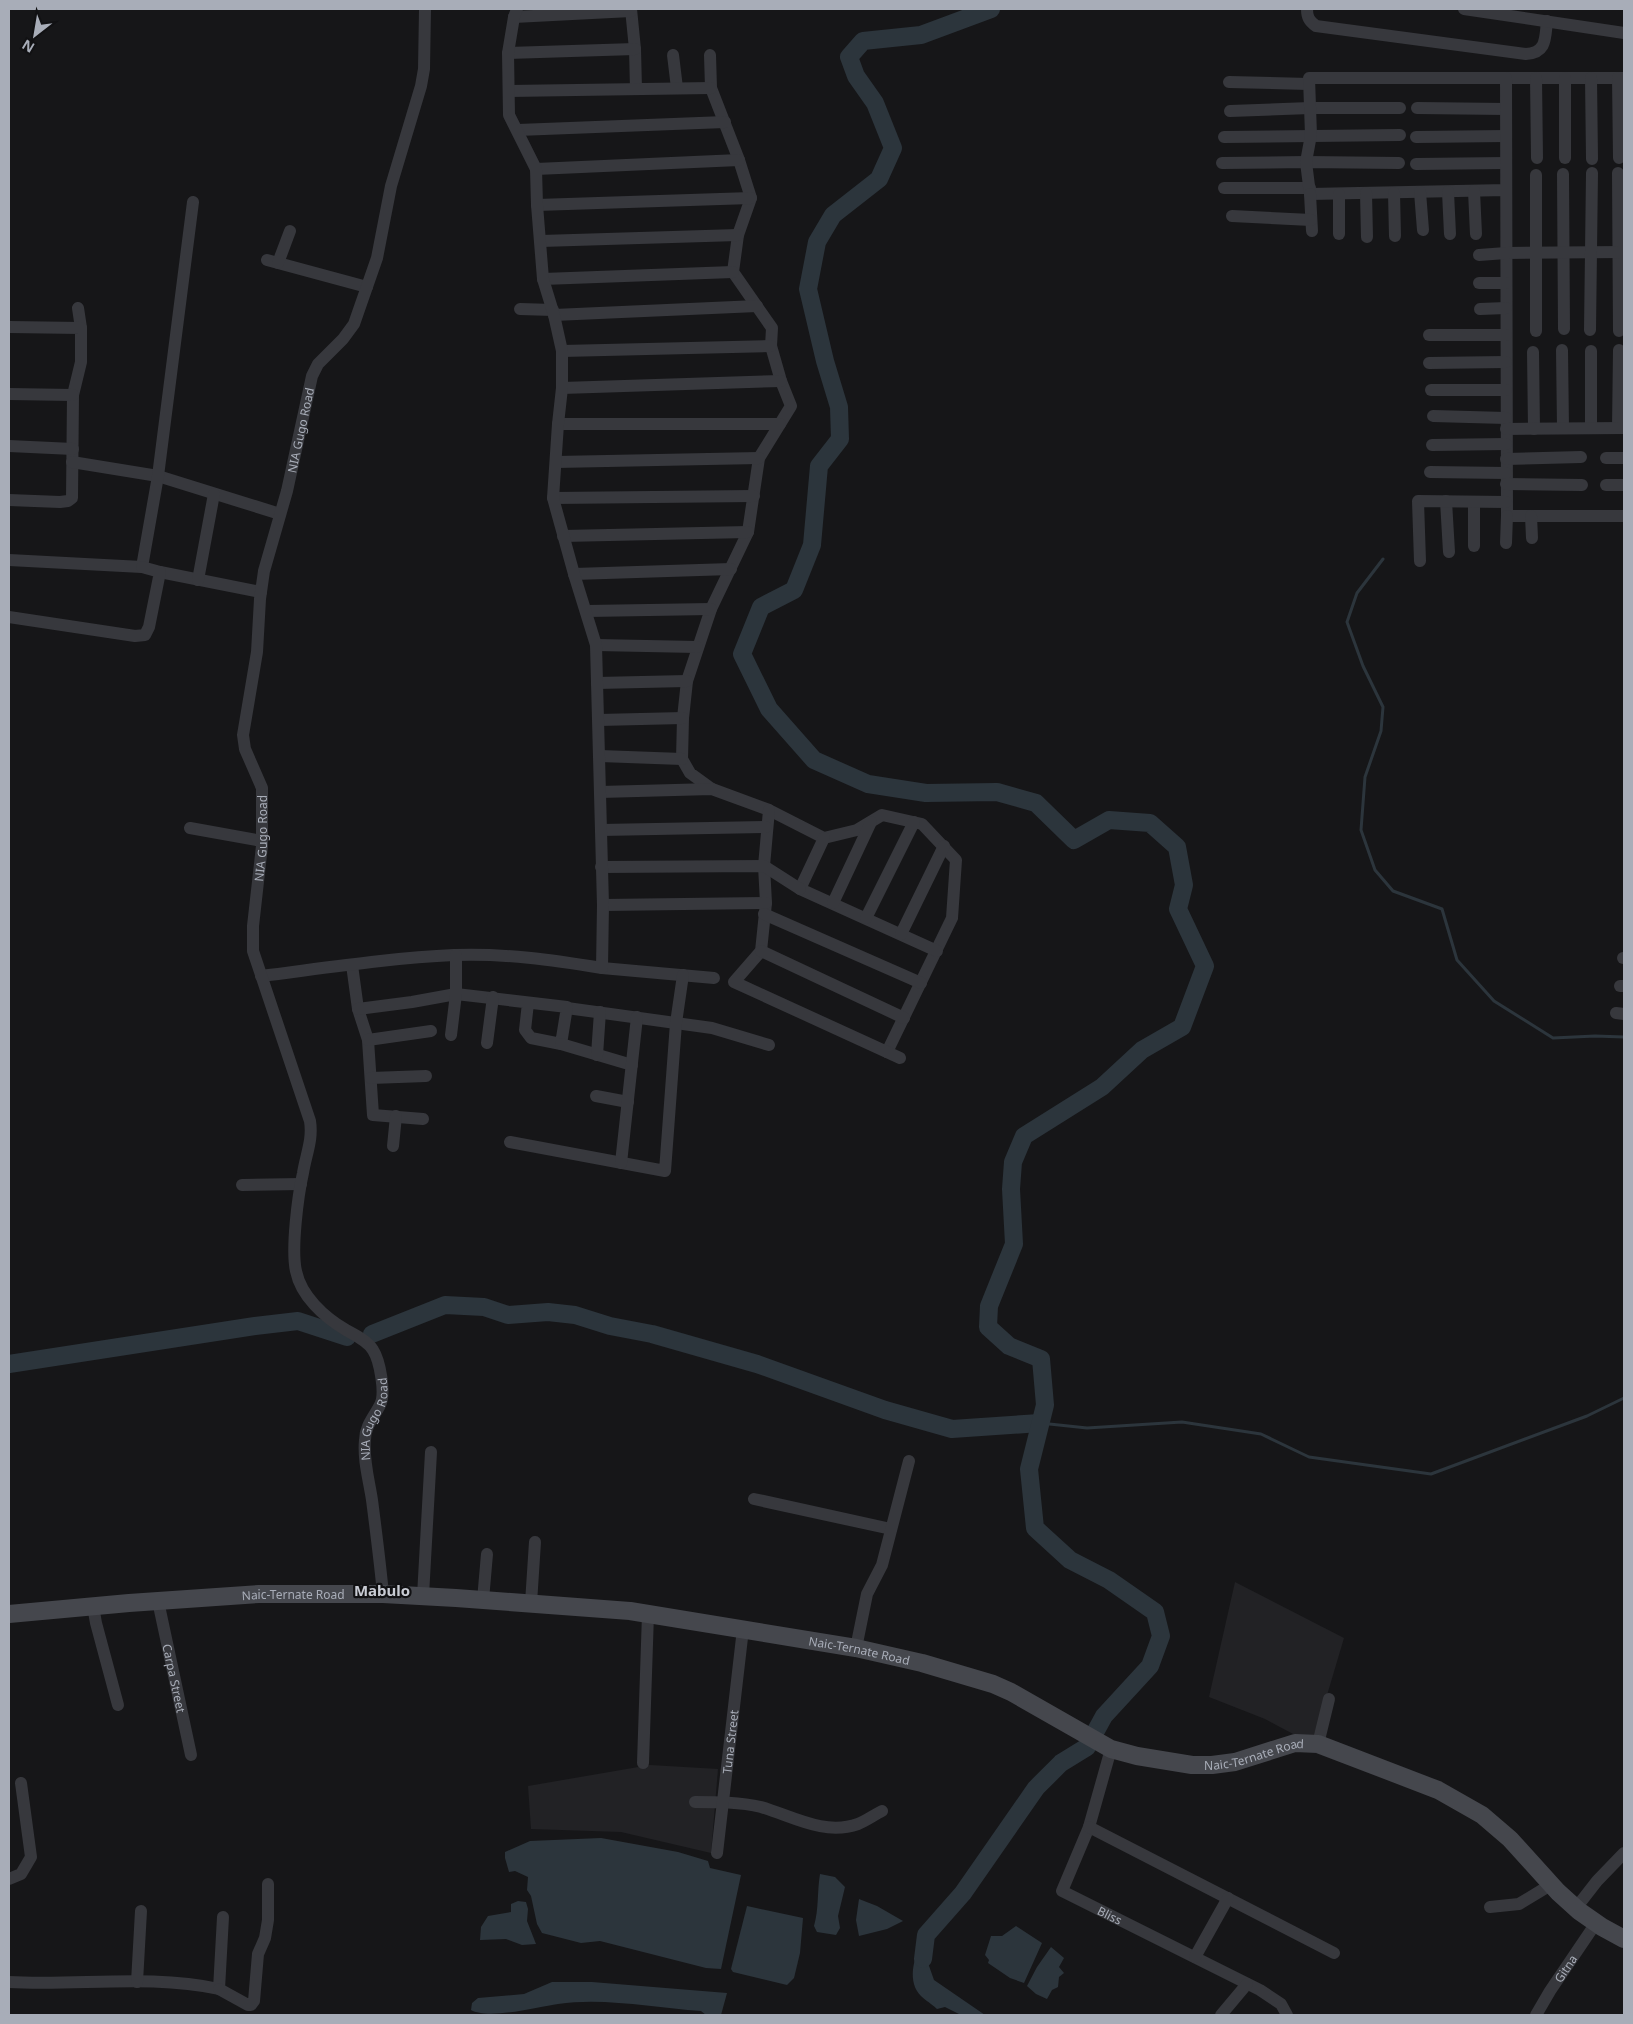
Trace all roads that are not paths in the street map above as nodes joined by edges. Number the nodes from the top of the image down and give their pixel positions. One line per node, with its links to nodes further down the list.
1 (425, 9): 82 (street, NIA Gugo Road)
2 (1307, 9): 6 (street)
3 (1464, 9): 6 (street)
4 (631, 10): 5 (street); 8 (street)
5 (515, 13): 9 (street)
6 (1547, 21): 7 (street)
7 (1624, 32)
8 (635, 49): 9 (street); 21 (street)
9 (508, 53): 22 (street)
10 (673, 55): 19 (street)
11 (710, 55): 20 (street)
12 (1506, 78): 13 (street); 18 (street); 26 (street)
13 (1536, 78): 14 (street); 35 (street)
14 (1565, 78): 15 (street); 36 (street)
15 (1591, 78): 16 (street); 37 (street)
16 (1621, 78): 38 (street)
17 (1229, 82): 18 (street)
18 (1309, 84): 23 (street)
19 (677, 88): 20 (street); 21 (street)
20 (711, 88): 28 (street)
21 (636, 89): 22 (street)
22 (509, 90): 29 (street)
23 (1310, 108): 24 (street); 27 (street); 30 (street)
24 (1400, 108)
25 (1417, 108): 26 (street)
26 (1506, 109): 32 (street)
27 (1230, 111)
28 (725, 122): 29 (street); 39 (street)
29 (518, 130): 45 (street)
30 (1311, 135): 31 (street); 33 (street); 40 (street)
31 (1400, 135)
32 (1506, 136): 34 (street); 43 (street)
33 (1224, 137)
34 (1416, 137)
35 (1537, 158)
36 (1564, 158)
37 (1592, 158)
38 (1619, 158)
39 (739, 160): 45 (street); 59 (street)
40 (1306, 162): 41 (street); 42 (street); 52 (street)
41 (1222, 163)
42 (1399, 163)
43 (1506, 163): 44 (street); 51 (street)
44 (1416, 164)
45 (536, 169): 61 (street)
46 (1592, 173): 74 (street)
47 (1618, 173): 75 (street)
48 (1563, 174): 73 (street)
49 (1536, 175): 72 (street)
50 (1224, 188): 52 (street)
51 (1506, 190): 53 (street); 76 (street)
52 (1310, 191): 58 (street); 62 (street)
53 (1474, 191): 55 (street); 68 (street)
54 (1420, 192): 55 (street); 57 (street); 63 (street)
55 (1448, 192): 67 (street)
56 (1366, 193): 57 (street); 58 (street); 70 (street)
57 (1394, 193): 69 (street)
58 (1339, 194): 66 (street)
59 (750, 198): 61 (street); 65 (street)
60 (193, 202): 131 (street)
61 (537, 205): 71 (street)
62 (1232, 216)
63 (1423, 230)
64 (290, 231): 82 (street)
65 (738, 234): 71 (street); 78 (street)
66 (1339, 234)
67 (1450, 234)
68 (1476, 234)
69 (1395, 236)
70 (1366, 237)
71 (541, 241): 79 (street)
72 (1537, 252): 73 (street); 76 (street); 93 (street)
73 (1565, 252): 74 (street); 91 (street)
74 (1591, 252): 75 (street); 92 (street)
75 (1621, 252): 94 (street)
76 (1506, 253): 77 (street); 81 (street)
77 (1479, 255)
78 (733, 272): 79 (street); 83 (street)
79 (543, 279): 88 (street)
80 (1480, 283): 81 (street)
81 (1506, 283): 85 (street)
82 (367, 288): 143 (street, NIA Gugo Road)
83 (757, 306): 88 (street); 97 (street)
84 (78, 308): 90 (street)
85 (1506, 308): 87 (street); 96 (street)
86 (520, 309): 88 (street)
87 (1480, 309)
88 (553, 313): 101 (street)
89 (9, 327): 90 (street)
90 (81, 328): 110 (street)
91 (1564, 329)
92 (1590, 330)
93 (1536, 331)
94 (1619, 331)
95 (1429, 335): 96 (street)
96 (1506, 335): 103 (street)
97 (771, 346): 101 (street); 105 (street)
98 (1562, 350): 115 (street)
99 (1592, 350): 116 (street)
100 (1619, 350): 117 (street)
101 (562, 351): 106 (street)
102 (1534, 352): 118 (street)
103 (1506, 362): 104 (street); 108 (street)
104 (1429, 363)
105 (781, 381): 106 (street); 114 (street)
106 (562, 388): 113 (street)
107 (1430, 390): 108 (street)
108 (1506, 390): 112 (street)
109 (9, 394): 110 (street)
110 (73, 395): 122 (street)
111 (1433, 416): 112 (street)
112 (1506, 423): 118 (street); 119 (street)
113 (558, 424): 114 (street); 129 (street)
114 (780, 424): 124 (street)
115 (1563, 428): 116 (street); 118 (street)
116 (1591, 428): 117 (street)
117 (1621, 428)
118 (1534, 429)
119 (1506, 444): 120 (street); 127 (street)
120 (1432, 445)
121 (9, 446): 122 (street)
122 (73, 449): 128 (street)
123 (1581, 457): 127 (street)
124 (759, 458): 129 (street); 137 (street)
125 (1606, 458): 126 (street)
126 (1624, 458)
127 (1506, 459): 132 (street)
128 (72, 462): 131 (street); 139 (street)
129 (556, 462): 138 (street)
130 (1430, 472): 132 (street)
131 (158, 476): 136 (street); 155 (street)
132 (1506, 478): 133 (street); 142 (street)
133 (1582, 485)
134 (1606, 485): 135 (street)
135 (1624, 485)
136 (214, 494): 143 (street); 159 (street)
137 (754, 496): 138 (street); 147 (street)
138 (553, 498): 148 (street)
139 (9, 500)
140 (1446, 502): 141 (street); 152 (street); 154 (street)
141 (1474, 502): 142 (street); 151 (street)
142 (1506, 502): 144 (street)
143 (280, 514): 160 (street, NIA Gugo Road)
144 (1506, 516): 145 (street); 150 (street)
145 (1531, 516): 146 (street); 149 (street)
146 (1624, 516)
147 (748, 532): 148 (street); 156 (street)
148 (563, 536): 158 (street)
149 (1532, 538)
150 (1506, 543)
151 (1474, 546)
152 (1449, 552)
153 (9, 560): 155 (street)
154 (1420, 561)
155 (142, 567): 157 (street)
156 (731, 569): 158 (street); 161 (street)
157 (160, 572): 159 (street); 163 (street)
158 (574, 574): 162 (street)
159 (198, 580): 160 (street)
160 (261, 592): 181 (street, NIA Gugo Road)
161 (711, 609): 162 (street); 165 (street)
162 (587, 610): 164 (street)
163 (9, 617)
164 (596, 645): 165 (street); 167 (street)
165 (697, 648): 166 (street)
166 (687, 681): 167 (street); 168 (street)
167 (597, 683): 169 (street)
168 (683, 718): 169 (street); 171 (street)
169 (598, 720): 170 (street)
170 (600, 756): 171 (street); 173 (street)
171 (682, 759): 172 (street)
172 (712, 789): 173 (street); 174 (street)
173 (600, 792): 179 (street)
174 (769, 810): 177 (street); 180 (street)
175 (871, 821): 176 (street); 180 (street); 186 (street)
176 (914, 822): 182 (street); 189 (street)
177 (766, 827): 179 (street); 183 (street)
178 (190, 828): 181 (street)
179 (601, 830): 184 (street)
180 (824, 838): 185 (street)
181 (262, 841): 197 (street, NIA Gugo Road)
182 (944, 846): 190 (street); 192 (street)
183 (764, 866): 184 (street); 185 (street); 188 (street)
184 (602, 867): 187 (street)
185 (800, 888): 186 (street)
186 (833, 903): 189 (street)
187 (603, 905): 188 (street); 195 (street)
188 (765, 908): 191 (street); 199 (street)
189 (866, 918): 190 (street)
190 (901, 934): 192 (street)
191 (761, 951): 207 (street); 215 (street)
192 (937, 951): 199 (street)
193 (456, 955): 194 (street); 195 (street); 200 (street)
194 (352, 965): 197 (street); 204 (street)
195 (602, 968): 196 (street)
196 (683, 975): 198 (street); 208 (street)
197 (261, 976): 228 (street, NIA Gugo Road)
198 (714, 978)
199 (921, 983): 207 (street)
200 (456, 994): 201 (street); 204 (street); 210 (street)
201 (494, 997): 202 (street); 212 (street)
202 (528, 1003): 203 (street); 213 (street)
203 (567, 1008): 205 (street); 213 (street)
204 (358, 1009): 211 (street)
205 (600, 1012): 206 (street); 216 (street)
206 (637, 1017): 208 (street); 218 (street)
207 (904, 1018): 215 (street)
208 (676, 1023): 214 (street); 227 (street)
209 (431, 1031): 211 (street)
210 (451, 1035)
211 (368, 1040): 220 (street)
212 (487, 1043)
213 (562, 1044): 216 (street)
214 (770, 1045)
215 (887, 1052): 217 (street)
216 (597, 1055): 218 (street)
217 (900, 1058)
218 (632, 1065): 222 (street)
219 (426, 1076): 220 (street)
220 (370, 1078): 223 (street)
221 (596, 1096): 222 (street)
222 (628, 1102): 227 (street)
223 (396, 1116): 224 (street); 226 (street)
224 (423, 1119)
225 (510, 1142): 227 (street)
226 (393, 1146)
227 (621, 1163)
228 (301, 1184): 229 (street); 236 (street, NIA Gugo Road)
229 (242, 1186)
230 (431, 1452): 237 (street)
231 (909, 1461): 233 (street)
232 (754, 1498): 233 (street)
233 (891, 1528): 245 (street)
234 (535, 1542): 240 (street)
235 (487, 1554): 238 (street)
236 (382, 1594): 237 (main road, Naic-Ternate Road); 239 (main road, Naic-Ternate Road)
237 (423, 1596): 238 (main road, Naic-Ternate Road)
238 (483, 1600): 240 (main road, Naic-Ternate Road)
239 (158, 1602): 241 (main road, Naic-Ternate Road); 250 (street, Carpa Street)
240 (531, 1604): 243 (main road, Naic-Ternate Road)
241 (93, 1606): 242 (main road, Naic-Ternate Road); 247 (street)
242 (9, 1614)
243 (648, 1614): 244 (main road, Naic-Ternate Road); 251 (street)
244 (743, 1629): 245 (main road, Naic-Ternate Road); 254 (street, Tuna Street)
245 (856, 1648): 248 (main road, Naic-Ternate Road)
246 (1329, 1699): 249 (street)
247 (118, 1705)
248 (1103, 1744): 249 (main road, Naic-Ternate Road); 256 (street, Bliss)
249 (1318, 1744): 261 (main road, Naic-Ternate Road)
250 (191, 1755)
251 (643, 1763)
252 (21, 1783): 259 (street)
253 (695, 1802): 254 (street)
254 (722, 1802): 255 (street); 257 (street, Tuna Street)
255 (882, 1811)
256 (1089, 1827): 262 (street); 270 (street, Bliss)
257 (717, 1853)
258 (1624, 1853): 264 (street)
259 (9, 1878)
260 (268, 1884): 274 (street)
261 (1552, 1884): 263 (street); 264 (main road, Naic-Ternate Road)
262 (1228, 1898): 269 (street); 270 (street)
263 (1490, 1907)
264 (1576, 1908): 267 (main road, Naic-Ternate Road)
265 (141, 1911): 272 (street)
266 (223, 1917): 274 (street)
267 (1596, 1923): 268 (main road, Naic-Ternate Road); 277 (street, Gitna)
268 (1624, 1939)
269 (1334, 1953)
270 (1195, 1957): 273 (street, Bliss)
271 (9, 1982): 272 (street)
272 (137, 1982): 274 (street)
273 (1246, 1984): 275 (street); 276 (street, Bliss)
274 (219, 1989)
275 (1221, 2015)
276 (1287, 2015)
277 (1536, 2015)

